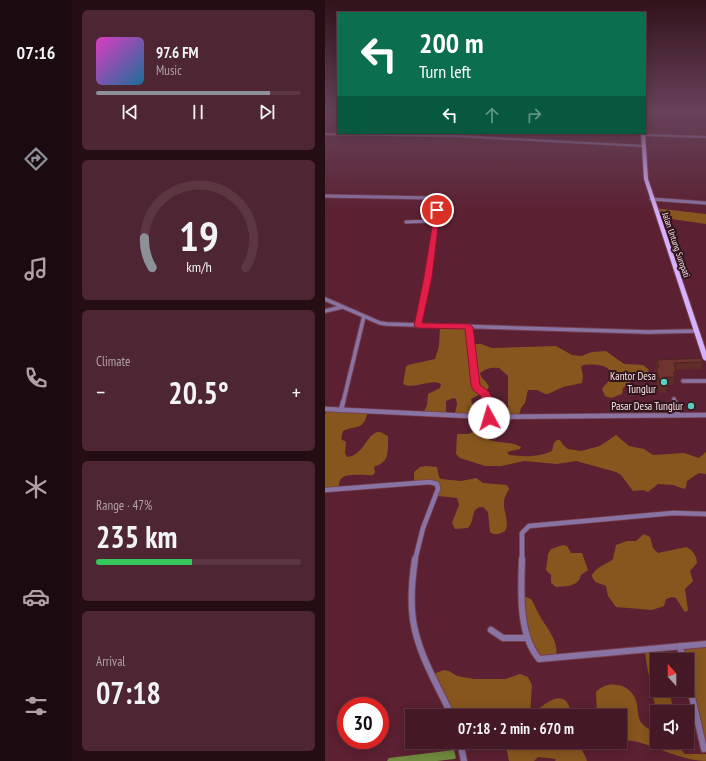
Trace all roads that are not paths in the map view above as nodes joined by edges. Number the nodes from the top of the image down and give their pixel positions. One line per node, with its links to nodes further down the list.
1 (634, 146): 2 (street)
2 (643, 146): 4 (main road, Jalan Untung Suropati)
3 (325, 196): 6 (street)
4 (651, 199): 5 (street); 14 (main road, Jalan Untung Suropati)
5 (706, 203)
6 (435, 221): 7 (street); 12 (street)
7 (406, 222)
8 (325, 300): 9 (street)
9 (342, 307): 10 (street); 11 (street)
10 (325, 311)
11 (364, 316): 12 (street); 21 (street)
12 (418, 326): 13 (street)
13 (469, 327): 14 (street); 25 (street)
14 (697, 331): 15 (main road, Jalan Untung Suropati)
15 (705, 353): 16 (main road, Jalan Untung Suropati)
16 (706, 359)
17 (706, 381): 18 (street)
18 (683, 382)
19 (674, 399): 23 (street)
20 (326, 409): 21 (street); 22 (street)
21 (341, 410): 25 (street)
22 (325, 415)
23 (678, 415): 24 (street); 25 (street)
24 (706, 415)
25 (489, 418)
26 (325, 490): 34 (street)
27 (706, 514): 29 (street)
28 (491, 630): 29 (street)
29 (527, 638): 31 (street)
30 (706, 644): 31 (street)
31 (680, 646): 32 (street)
32 (682, 653)
33 (692, 697): 36 (street)
34 (449, 709)
35 (461, 749): 37 (street)
36 (705, 749)
37 (464, 761)

